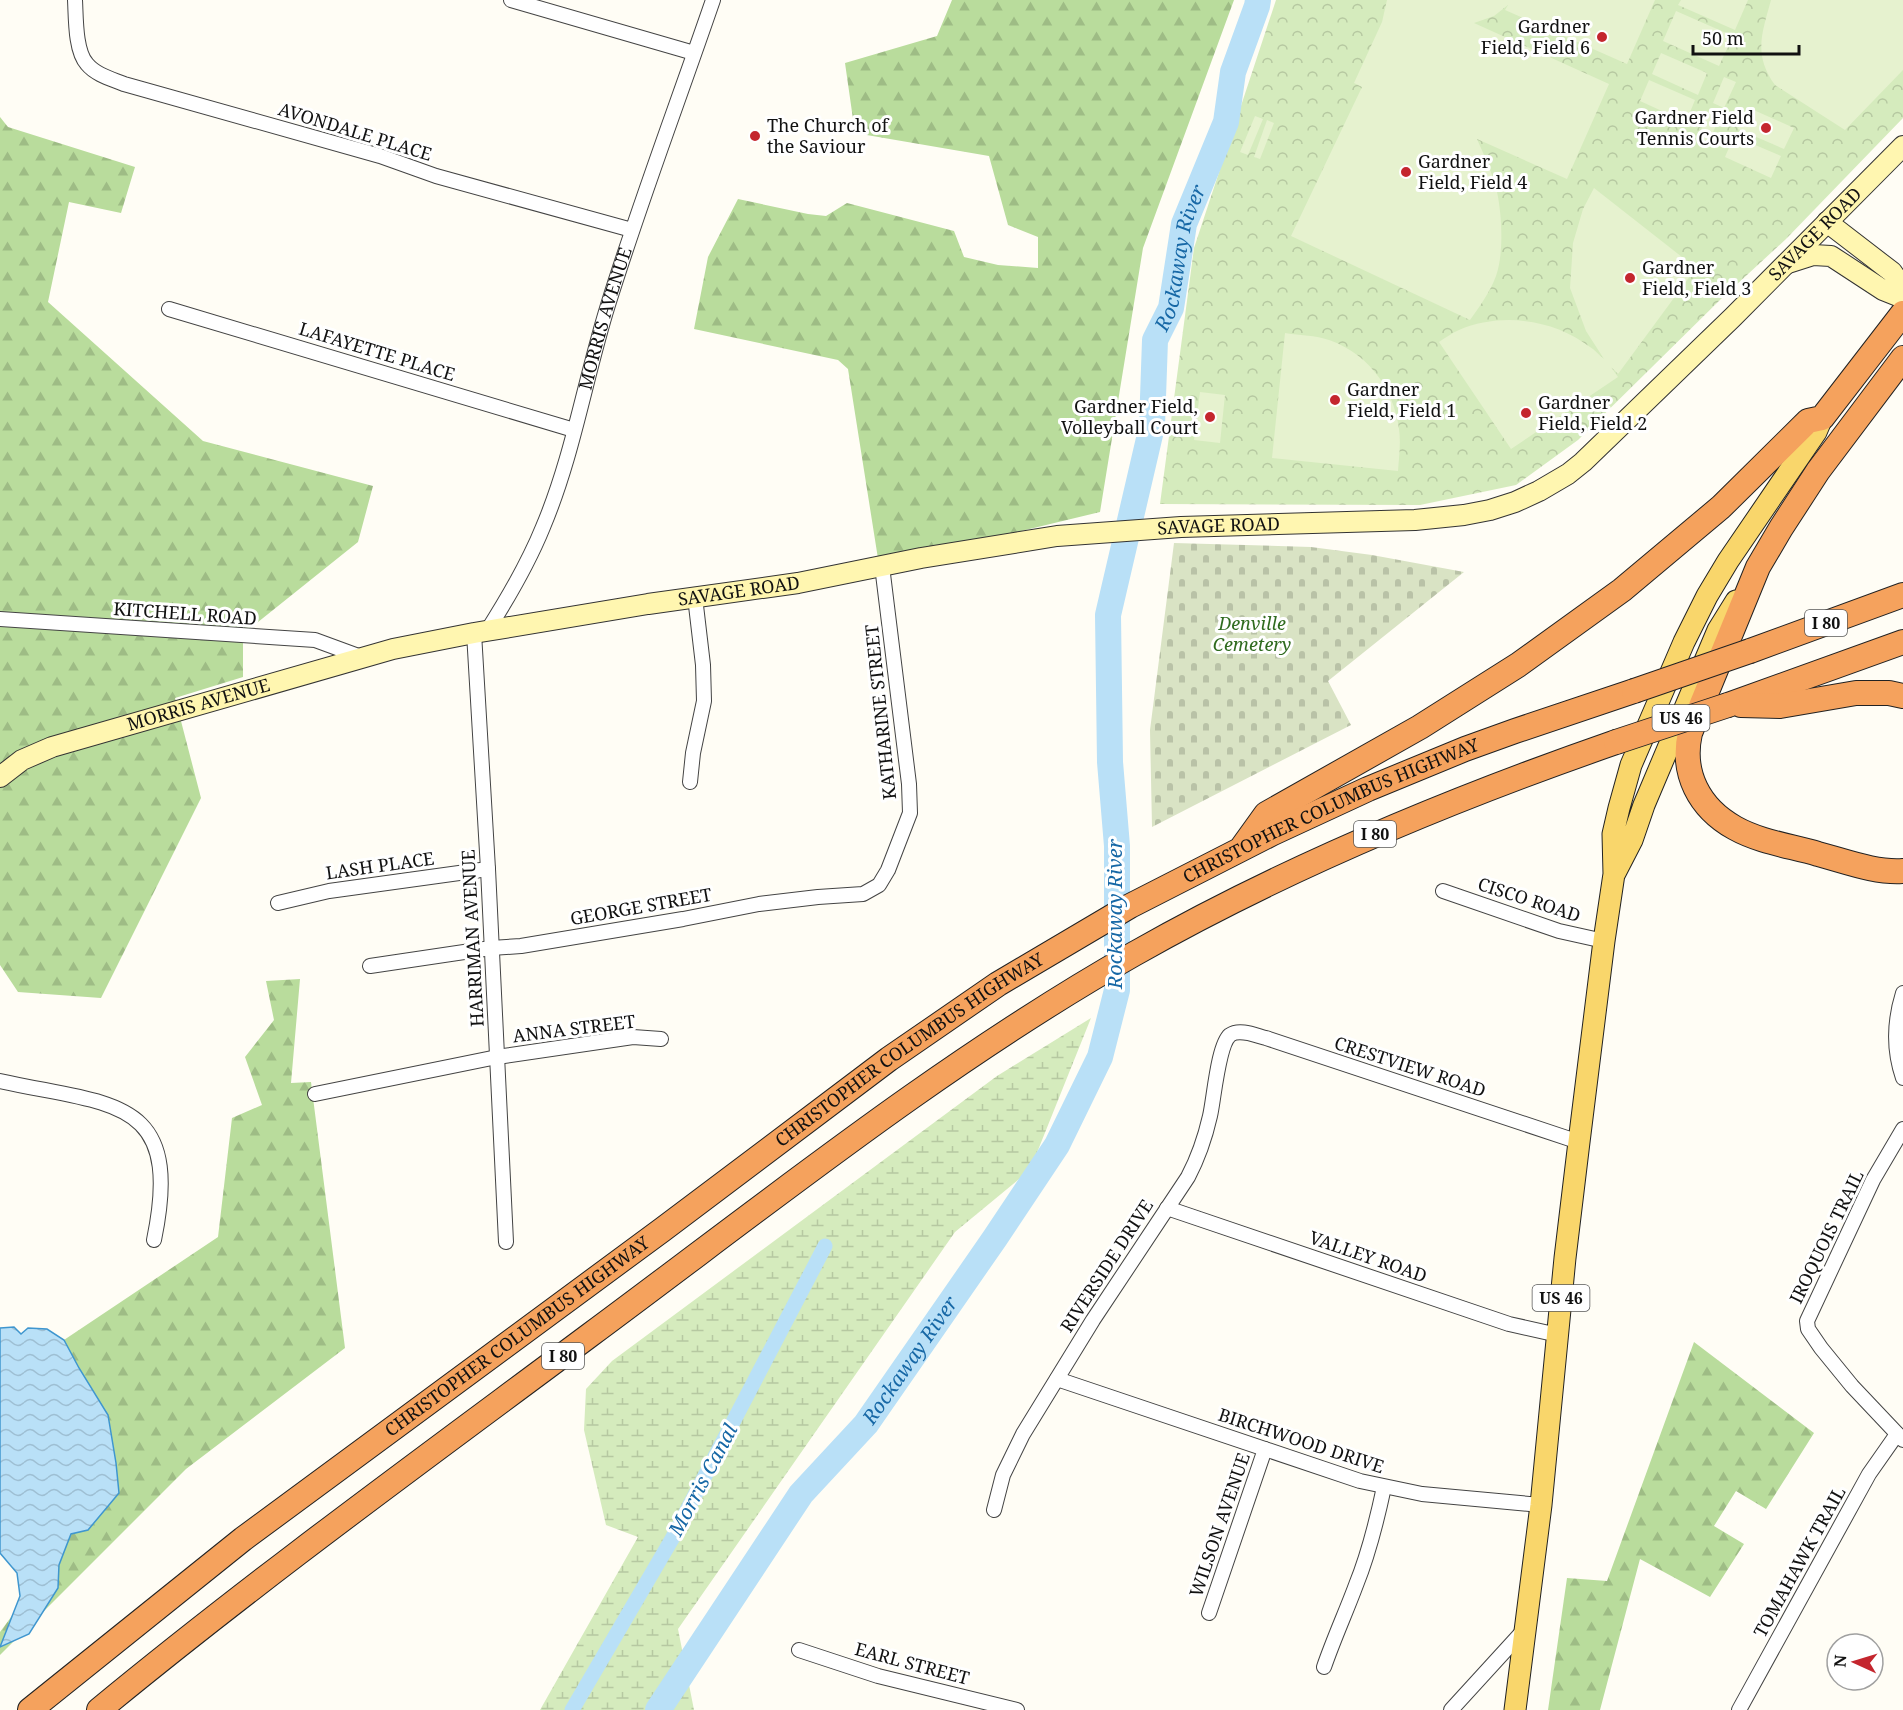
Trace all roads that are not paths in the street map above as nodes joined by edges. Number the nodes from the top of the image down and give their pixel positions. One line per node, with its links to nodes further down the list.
1 (75, 0): 7 (street, AVONDALE PLACE)
2 (511, 0): 4 (street)
3 (713, 0): 4 (street, MORRIS AVENUE)
4 (694, 53): 7 (street, MORRIS AVENUE)
5 (1903, 146): 6 (street, SAVAGE ROAD)
6 (1827, 222): 8 (street); 9 (street, SAVAGE ROAD); 10 (street)
7 (632, 230): 16 (street, MORRIS AVENUE)
8 (1831, 255): 9 (street); 11 (street)
9 (1786, 264): 17 (street, SAVAGE ROAD)
10 (1903, 288)
11 (1903, 298)
12 (169, 309): 16 (street, LAFAYETTE PLACE)
13 (1903, 313): 15 (highway, US 46)
14 (1903, 358): 18 (highway, US 46)
15 (1822, 418): 32 (highway); 36 (main road, US 46)
16 (574, 430): 22 (street, MORRIS AVENUE)
17 (882, 566): 20 (street, SAVAGE ROAD); 33 (street, KATHARINE STREET)
18 (1758, 567): 35 (highway); 36 (main road, US 46)
19 (1903, 595): 32 (highway, CHRISTOPHER COLUMBUS HIGHWAY / I 80, bridge)
20 (695, 597): 22 (street, SAVAGE ROAD); 31 (street)
21 (0, 620): 25 (street, KITCHELL ROAD)
22 (480, 632): 24 (street, SAVAGE ROAD); 34 (street, HARRIMAN AVENUE)
23 (1903, 642): 27 (highway, I 80)
24 (403, 647): 25 (street, MORRIS AVENUE)
25 (364, 658): 28 (street, MORRIS AVENUE)
26 (1903, 696): 27 (highway)
27 (1729, 705): 66 (highway, I 80, bridge)
28 (22, 760): 29 (street); 30 (street, MORRIS AVENUE)
29 (0, 770)
30 (0, 777)
31 (690, 782)
32 (1241, 848): 65 (highway, CHRISTOPHER COLUMBUS HIGHWAY / I 80)
33 (896, 851): 40 (street, GEORGE STREET)
34 (488, 868): 38 (street, LASH PLACE); 40 (street, HARRIMAN AVENUE)
35 (1903, 871)
36 (1614, 873): 39 (main road, US 46)
37 (1443, 891): 39 (street, CISCO ROAD)
38 (278, 903)
39 (1604, 941): 50 (main road, US 46)
40 (492, 948): 41 (street, GEORGE STREET); 45 (street, HARRIMAN AVENUE)
41 (370, 966)
42 (1903, 993): 46 (street)
43 (1230, 1035): 50 (street, CRESTVIEW ROAD); 51 (street, RIVERSIDE DRIVE)
44 (661, 1039): 45 (street, ANNA STREET)
45 (497, 1056): 48 (street, ANNA STREET); 53 (street, HARRIMAN AVENUE)
46 (1903, 1078)
47 (0, 1082): 52 (street)
48 (315, 1094)
49 (1903, 1129): 56 (street, IROQUOIS TRAIL)
50 (1579, 1142): 54 (main road, US 46)
51 (1167, 1208): 54 (street, VALLEY ROAD); 55 (street, RIVERSIDE DRIVE)
52 (154, 1240)
53 (506, 1242)
54 (1558, 1335): 59 (main road, US 46)
55 (1057, 1379): 57 (street, BIRCHWOOD DRIVE); 60 (street, RIVERSIDE DRIVE)
56 (1900, 1437): 70 (street, TOMAHAWK TRAIL)
57 (1265, 1449): 58 (street, BIRCHWOOD DRIVE); 61 (street, WILSON AVENUE)
58 (1384, 1487): 59 (street, BIRCHWOOD DRIVE); 64 (street)
59 (1541, 1505): 62 (main road, US 46)
60 (994, 1510)
61 (1209, 1613)
62 (1526, 1627): 68 (street); 69 (main road, US 46)
63 (799, 1650): 67 (street, EARL STREET)
64 (1324, 1666)
65 (30, 1710)
66 (99, 1710)
67 (1017, 1710)
68 (1451, 1710)
69 (1515, 1710)
70 (1740, 1710)

